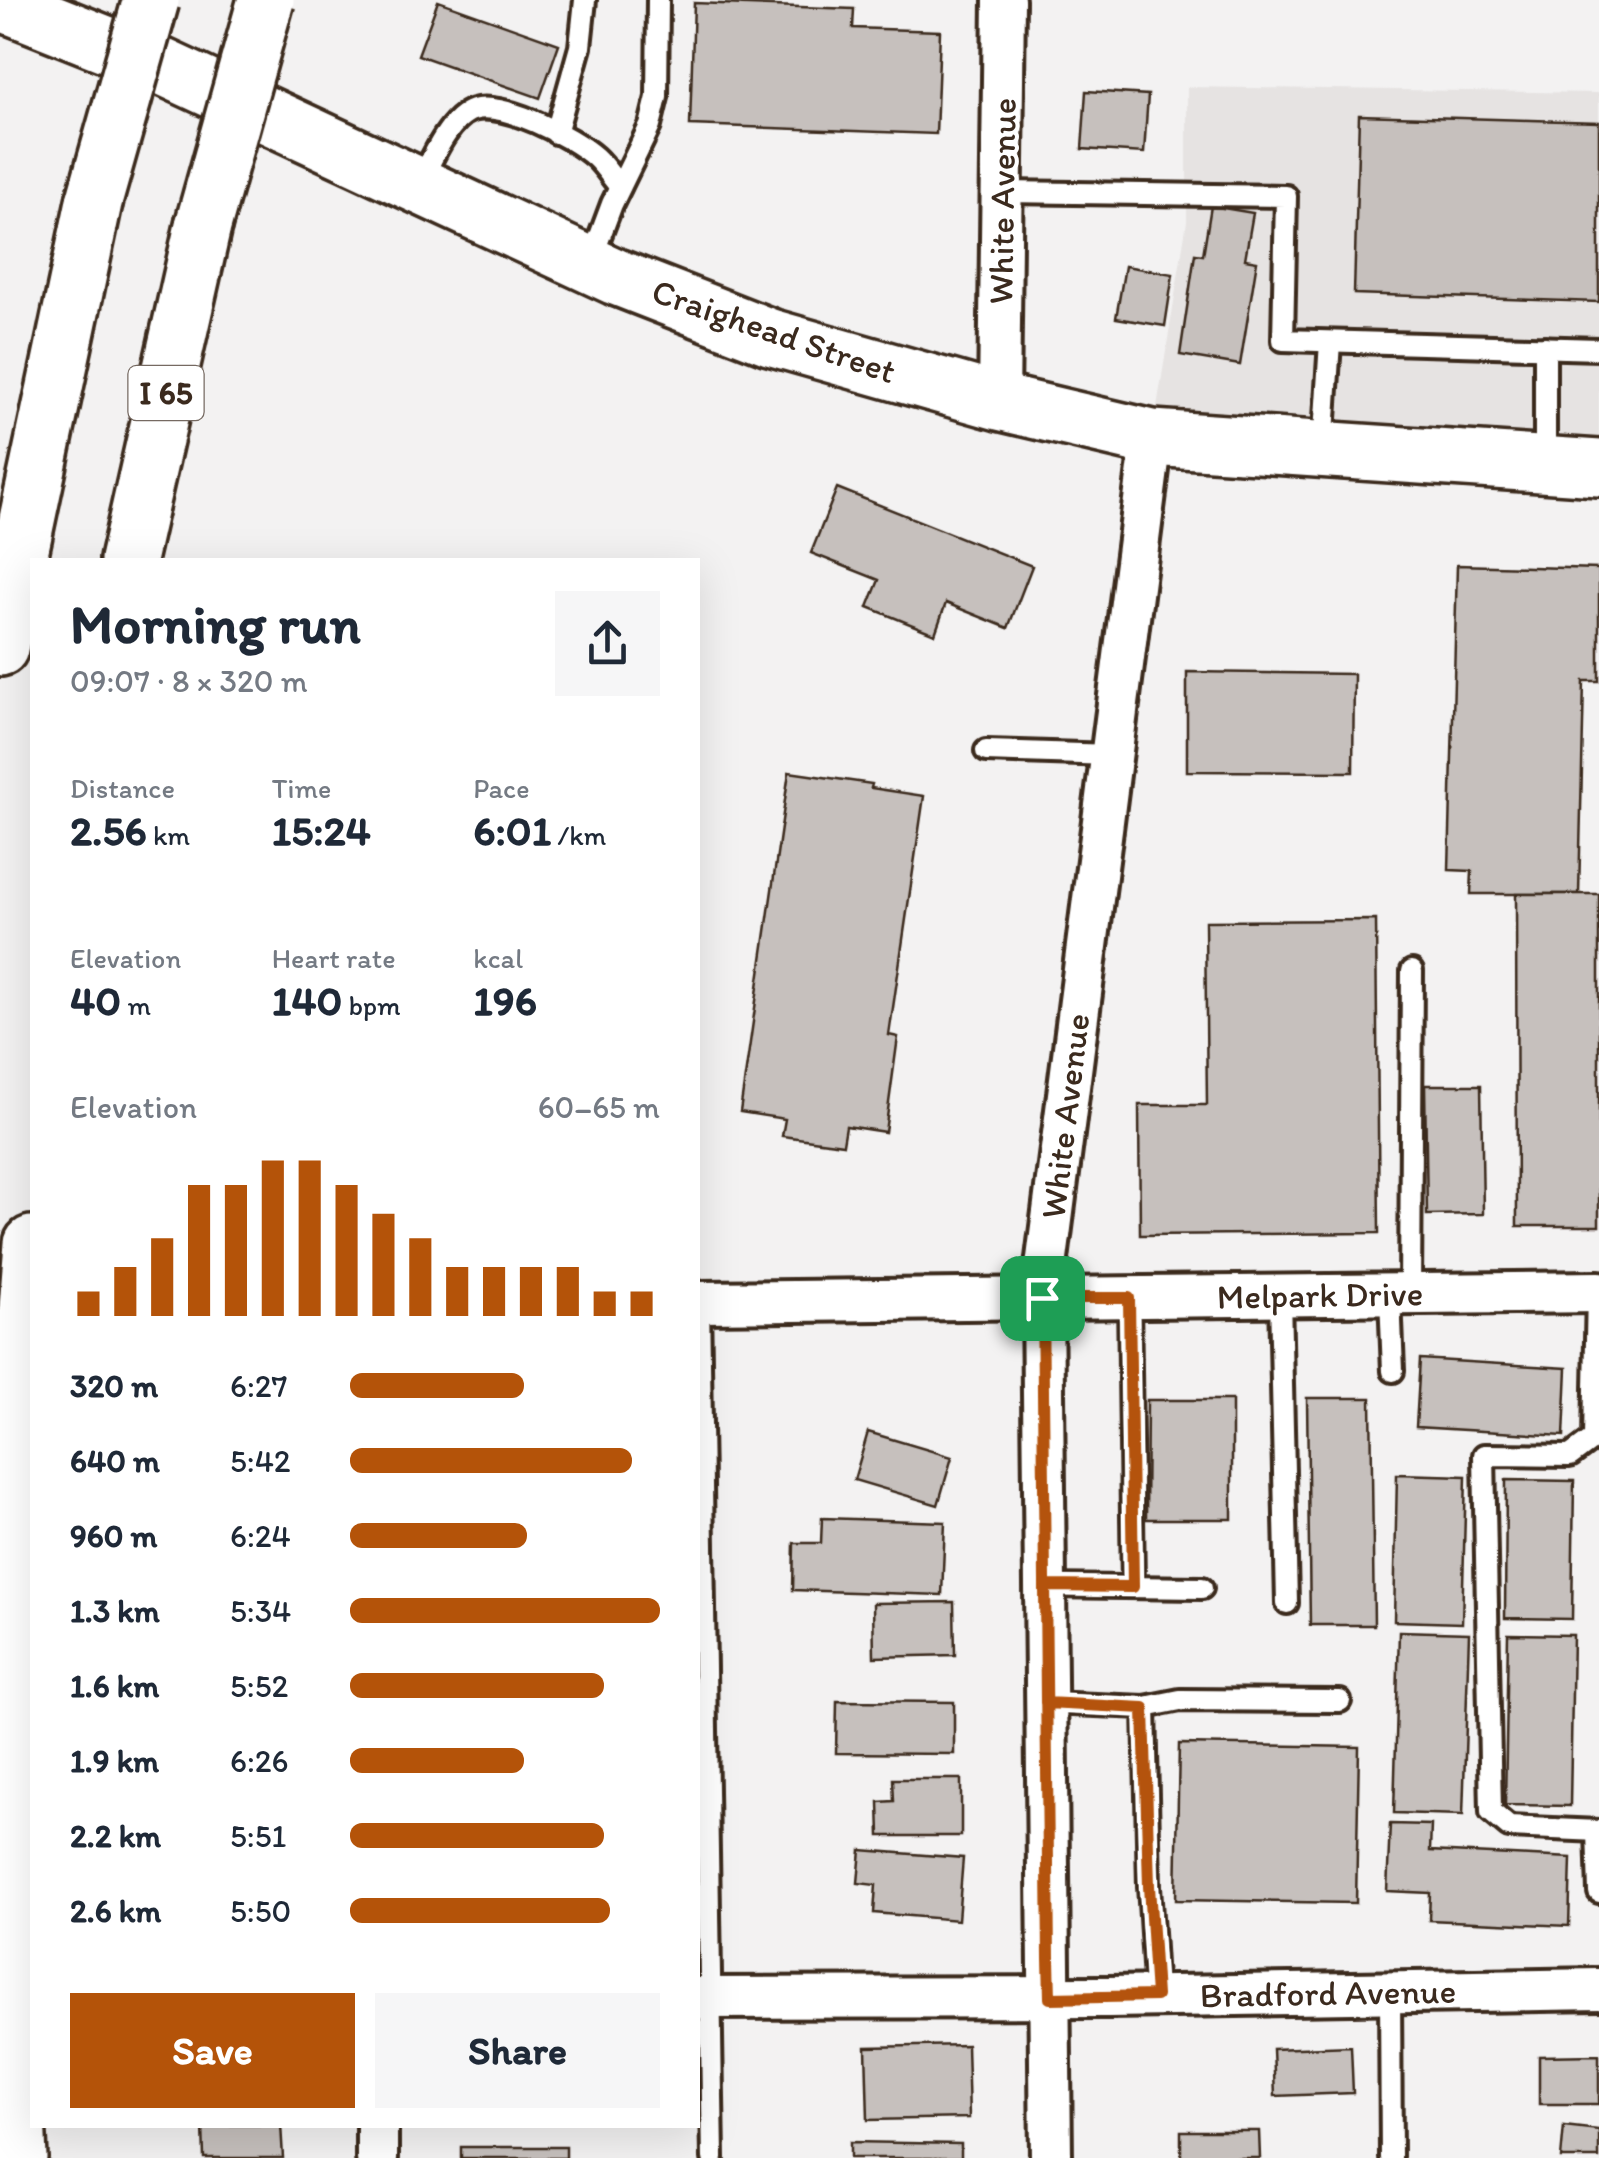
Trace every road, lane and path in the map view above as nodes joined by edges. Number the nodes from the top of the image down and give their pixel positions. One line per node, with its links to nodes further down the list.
1 (151, 0): 21 (main road, bridge)
2 (266, 0): 20 (main road, I 65, bridge)
3 (585, 0): 7 (lane)
4 (658, 0): 9 (lane)
5 (1004, 0): 10 (street, White Avenue)
6 (0, 2): 8 (main road, Craighead Street)
7 (556, 133): 8 (lane); 9 (lane)
8 (418, 186): 11 (main road, Craighead Street)
9 (620, 187): 11 (lane)
10 (1002, 192): 12 (lane); 15 (street, White Avenue)
11 (590, 265): 15 (main road, Craighead Street)
12 (1330, 342): 13 (lane); 17 (lane)
13 (1545, 347): 14 (lane); 18 (lane)
14 (1599, 348)
15 (999, 402): 16 (main road, Craighead Street)
16 (1152, 438): 17 (main road, Craighead Street); 23 (street, White Avenue)
17 (1322, 450): 18 (main road, Craighead Street)
18 (1545, 465): 19 (main road, Craighead Street)
19 (1599, 468)
20 (128, 558)
21 (0, 648)
22 (986, 751): 23 (lane)
23 (1111, 755): 29 (street, White Avenue)
24 (1412, 971): 27 (lane)
25 (30, 1272): 49 (main road)
26 (1598, 1292): 27 (street, Melpark Drive); 41 (lane)
27 (1400, 1295): 28 (street, Melpark Drive); 32 (lane)
28 (1280, 1297): 30 (street, Melpark Drive); 37 (lane)
29 (1042, 1298): 30 (street, Melpark Drive); 31 (street, Melpark Drive); 34 (street, White Avenue)
30 (1129, 1298): 35 (lane)
31 (700, 1302)
32 (1393, 1370)
33 (700, 1534): 46 (lane)
34 (1045, 1586): 35 (lane); 39 (street, White Avenue)
35 (1133, 1587): 36 (lane)
36 (1202, 1588)
37 (1287, 1603)
38 (1340, 1701): 40 (lane)
39 (1046, 1703): 40 (lane); 47 (street, White Avenue)
40 (1144, 1708): 45 (lane)
41 (1598, 1831): 42 (lane)
42 (1599, 1892)
43 (1599, 1989): 44 (street, Bradford Avenue)
44 (1390, 1992): 45 (street, Bradford Avenue); 53 (lane)
45 (1156, 1996): 47 (street, Bradford Avenue)
46 (704, 1998): 47 (street, Bradford Avenue); 51 (lane)
47 (1050, 1998): 52 (street, White Avenue)
48 (377, 2128): 50 (street)
49 (19, 2158)
50 (377, 2158)
51 (714, 2158)
52 (1051, 2158)
53 (1392, 2158)

